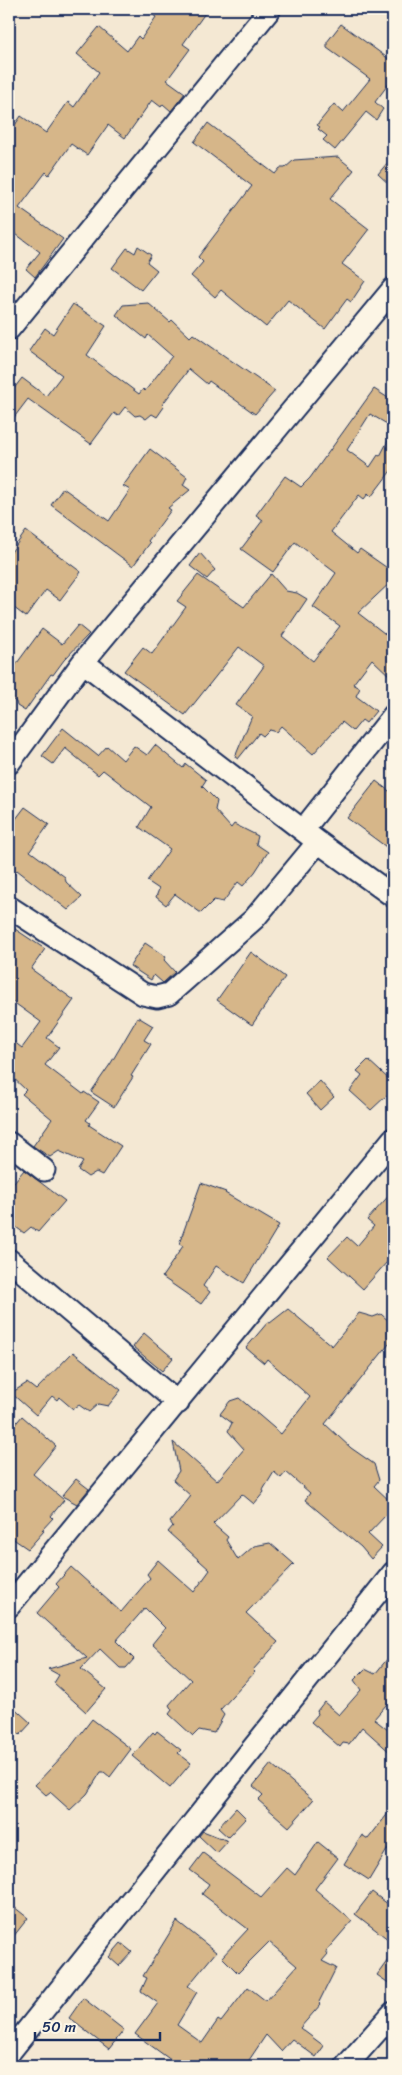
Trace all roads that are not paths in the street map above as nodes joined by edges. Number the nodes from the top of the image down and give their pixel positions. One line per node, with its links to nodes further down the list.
1 (270, 9): 3 (street)
2 (393, 289): 4 (street)
3 (9, 329)
4 (83, 662): 6 (street); 7 (street)
5 (393, 716): 7 (street)
6 (9, 763)
7 (310, 836): 8 (street); 9 (street)
8 (393, 896)
9 (9, 907)
10 (393, 1138): 14 (street)
11 (9, 1143): 12 (street)
12 (44, 1170)
13 (9, 1260): 14 (street)
14 (178, 1403): 16 (street)
15 (393, 1573): 18 (street)
16 (9, 1606)
17 (393, 2013): 19 (street)
18 (9, 2053)
19 (346, 2066)

